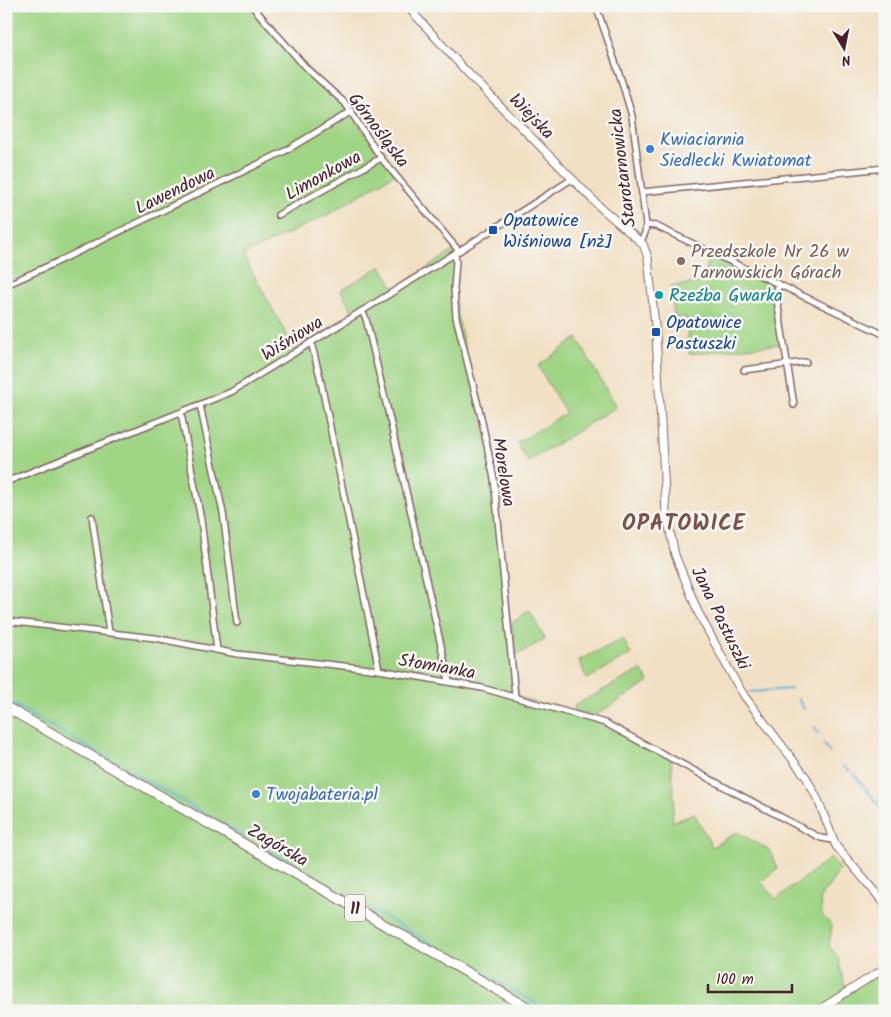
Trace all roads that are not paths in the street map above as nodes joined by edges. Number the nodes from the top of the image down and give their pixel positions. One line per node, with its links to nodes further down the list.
1 (252, 6): 4 (street, Górnośląska)
2 (407, 6): 7 (street, Wiejska)
3 (596, 6): 8 (street, Starotarnowicka)
4 (352, 111): 5 (street, Górnośląska); 14 (street, Lawendowa)
5 (381, 158): 9 (street, Limonkowa); 12 (street, Górnośląska)
6 (885, 168): 8 (street)
7 (572, 178): 11 (street, Wiejska); 12 (street, Wiśniowa)
8 (642, 192): 10 (street, Starotarnowicka)
9 (278, 215)
10 (646, 225): 11 (street, Starotarnowicka); 13 (street)
11 (641, 241): 34 (street, Jana Pastuszki)
12 (457, 252): 15 (street, Wiśniowa); 32 (street, Morelowa)
13 (779, 284): 16 (street); 19 (street)
14 (6, 285)
15 (362, 311): 17 (street, Wiśniowa); 31 (street)
16 (885, 334)
17 (311, 342): 21 (street, Wiśniowa); 30 (street)
18 (806, 362): 19 (street)
19 (787, 364): 20 (street); 22 (street)
20 (744, 370)
21 (200, 405): 23 (street, Wiśniowa); 27 (street)
22 (794, 405)
23 (181, 413): 24 (street, Wiśniowa); 29 (street)
24 (6, 482)
25 (92, 517): 28 (street)
26 (6, 621): 28 (street, Słomianka)
27 (237, 624)
28 (108, 632): 29 (street, Słomianka)
29 (217, 650): 30 (street, Słomianka)
30 (379, 670): 31 (street, Słomianka)
31 (449, 681): 32 (street, Słomianka)
32 (515, 696): 34 (street, Słomianka)
33 (6, 708): 37 (highway, Zagórska / 11)
34 (832, 840): 35 (street, Jana Pastuszki)
35 (885, 904)
36 (885, 968): 38 (street)
37 (534, 1011)
38 (817, 1011)

